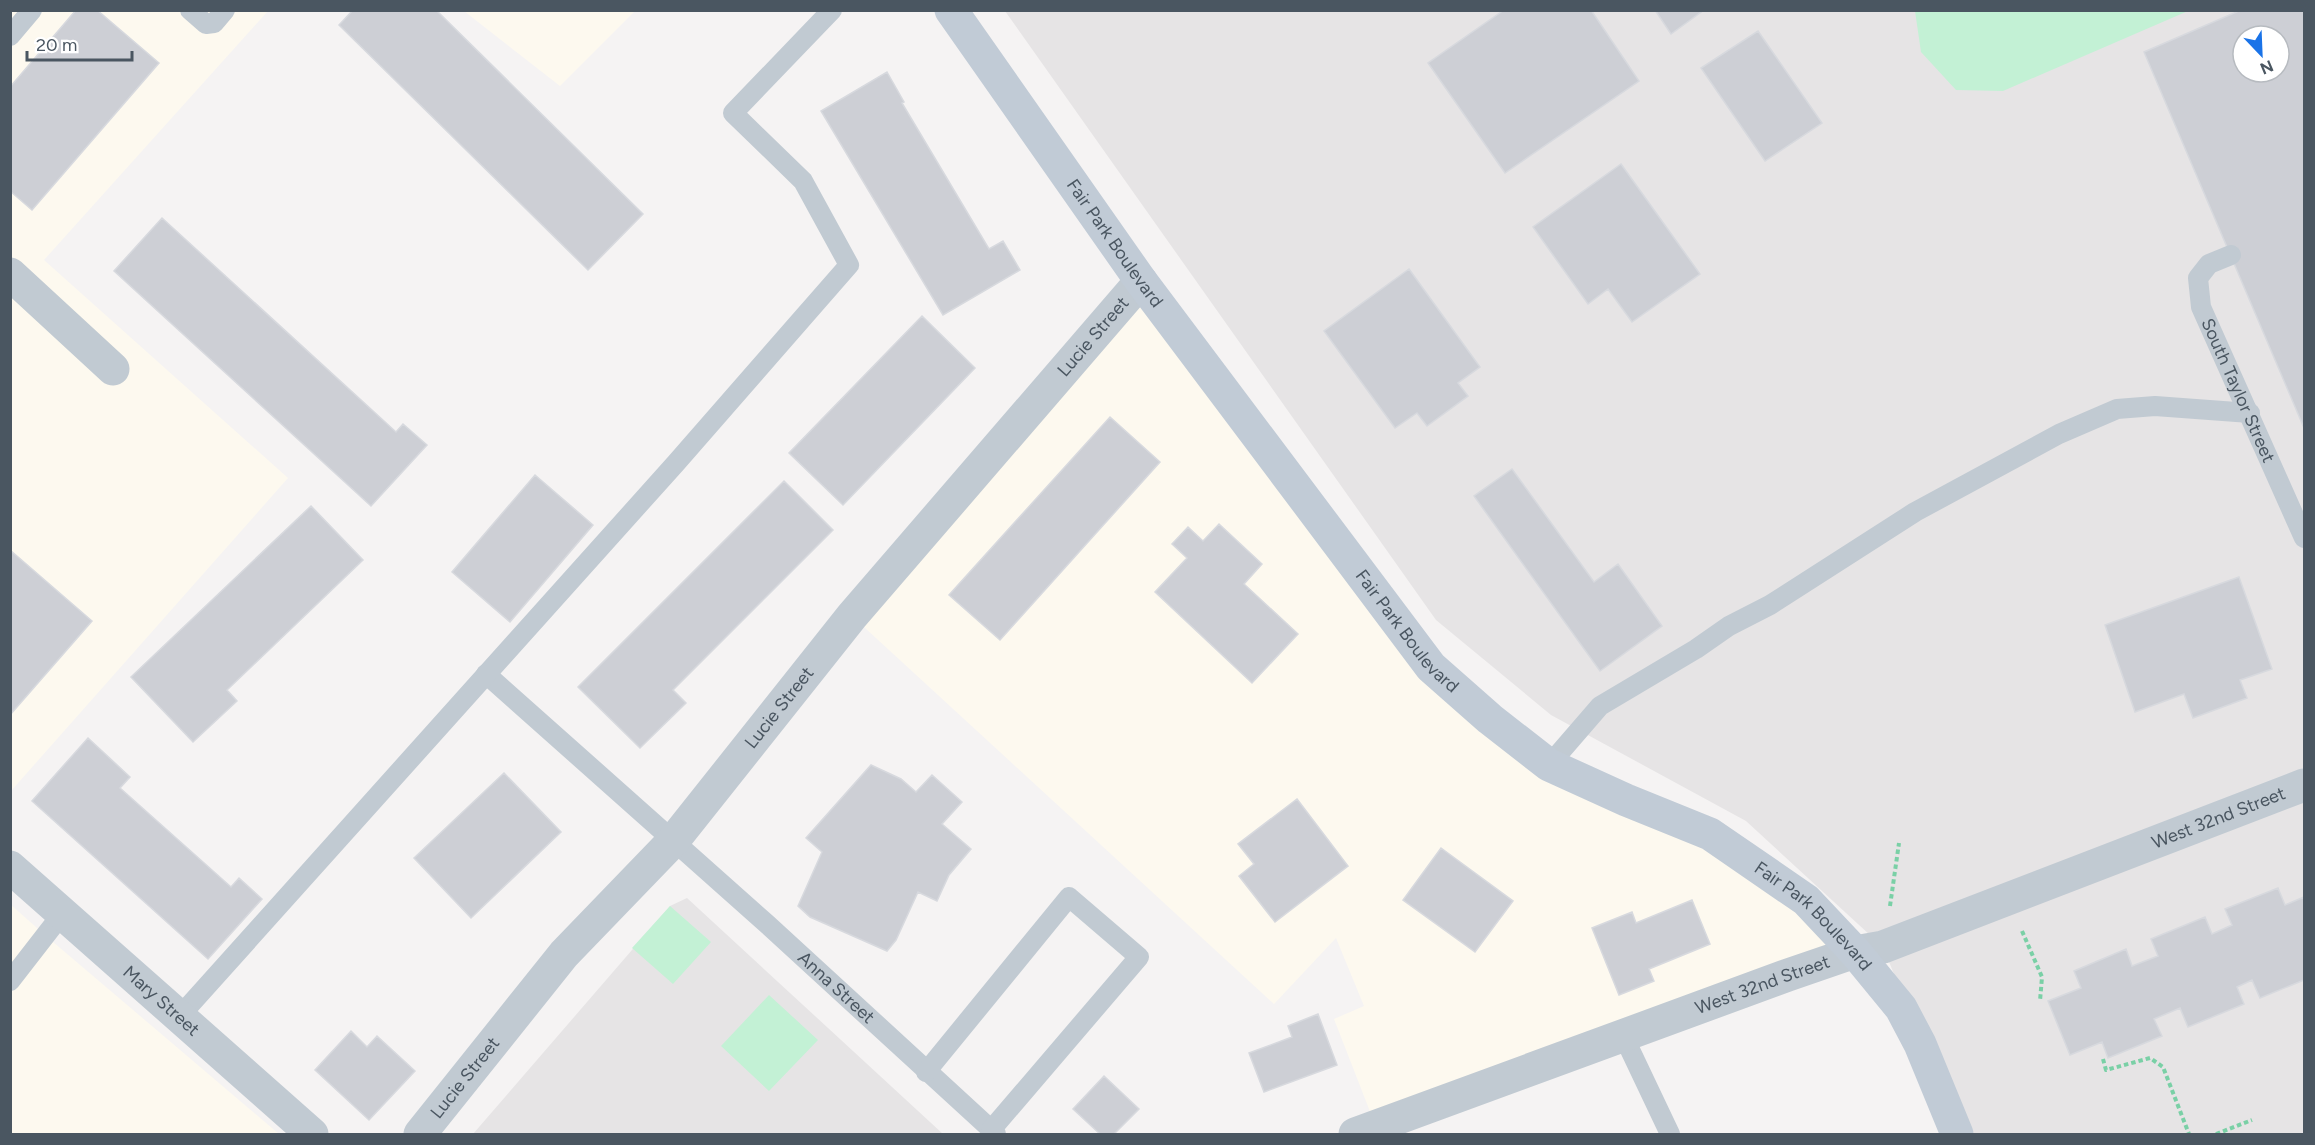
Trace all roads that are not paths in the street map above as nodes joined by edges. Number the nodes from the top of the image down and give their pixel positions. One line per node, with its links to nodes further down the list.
1 (32, 10): 6 (lane)
2 (190, 10): 3 (lane)
3 (225, 10)
4 (832, 10): 13 (lane)
5 (951, 10): 9 (street, Fair Park Boulevard)
6 (10, 36)
7 (2231, 255): 11 (lane, South Taylor Street)
8 (10, 274): 10 (street)
9 (1141, 281): 14 (street, Fair Park Boulevard); 16 (street, Lucie Street)
10 (112, 369)
11 (2250, 413): 12 (lane, South Taylor Street); 14 (lane)
12 (2304, 538)
13 (486, 674): 16 (lane, Anna Street); 21 (lane)
14 (1549, 765): 19 (street, Fair Park Boulevard)
15 (2304, 784): 19 (street, West 32nd Street)
16 (674, 840): 23 (lane, Anna Street); 26 (street, Lucie Street)
17 (10, 867): 18 (street, Mary Street)
18 (62, 914): 20 (lane); 21 (street, Mary Street)
19 (1855, 952): 22 (street, West 32nd Street); 29 (street, Fair Park Boulevard)
20 (10, 981)
21 (179, 1017): 25 (street, Mary Street)
22 (1623, 1035): 27 (street, West 32nd Street); 28 (lane)
23 (926, 1072): 24 (lane, Anna Street); 24 (lane)
24 (994, 1132)
25 (312, 1134)
26 (420, 1134)
27 (1358, 1134)
28 (1670, 1134)
29 (1957, 1134)

